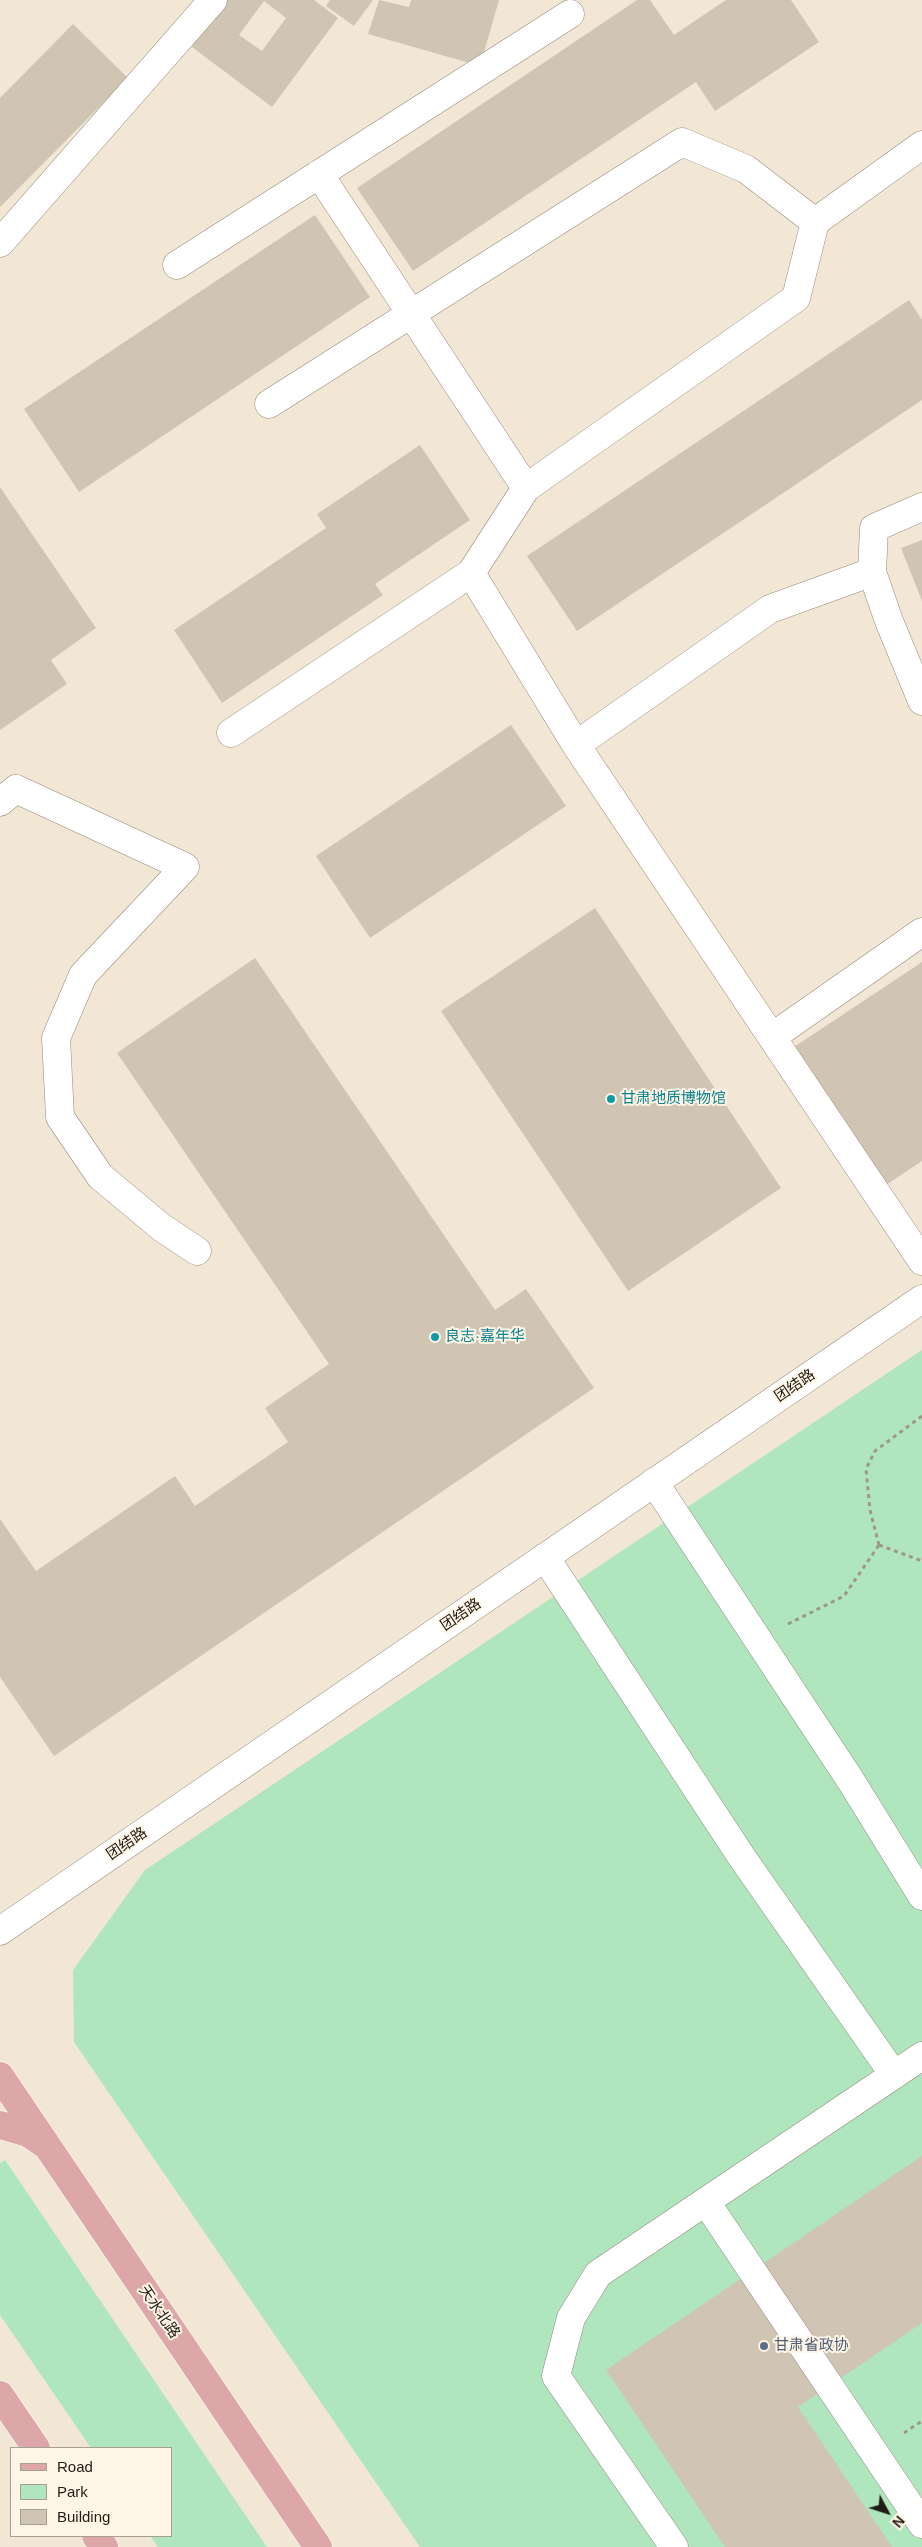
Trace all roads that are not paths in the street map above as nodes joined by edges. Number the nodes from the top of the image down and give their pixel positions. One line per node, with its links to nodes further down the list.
1 (213, 0): 6 (street)
2 (570, 14): 4 (street)
3 (922, 145): 5 (street)
4 (319, 174): 7 (street); 8 (street)
5 (815, 222): 8 (street); 10 (street)
6 (0, 243)
7 (177, 266)
8 (411, 314): 9 (street); 10 (street)
9 (269, 404)
10 (526, 488): 13 (street)
11 (922, 506): 12 (street)
12 (872, 572): 14 (street); 16 (street)
13 (471, 573): 15 (street); 16 (street)
14 (922, 700)
15 (231, 733)
16 (576, 744): 19 (street)
17 (0, 802): 20 (street)
18 (922, 932): 19 (street)
19 (772, 1037): 21 (street)
20 (197, 1251)
21 (922, 1261)
22 (922, 1299): 23 (street, 团结路)
23 (654, 1482): 24 (street, 团结路); 25 (street)
24 (545, 1557): 26 (street, 团结路); 28 (street)
25 (922, 1896)
26 (0, 1931)
27 (922, 2056): 28 (street)
28 (894, 2075): 32 (street)
29 (0, 2076): 31 (main road, 天水北路)
30 (0, 2125): 31 (main road)
31 (47, 2146): 36 (main road, 天水北路)
32 (706, 2202): 35 (street); 37 (street)
33 (0, 2395): 34 (main road)
34 (35, 2447)
35 (922, 2524)
36 (318, 2547)
37 (674, 2547)

